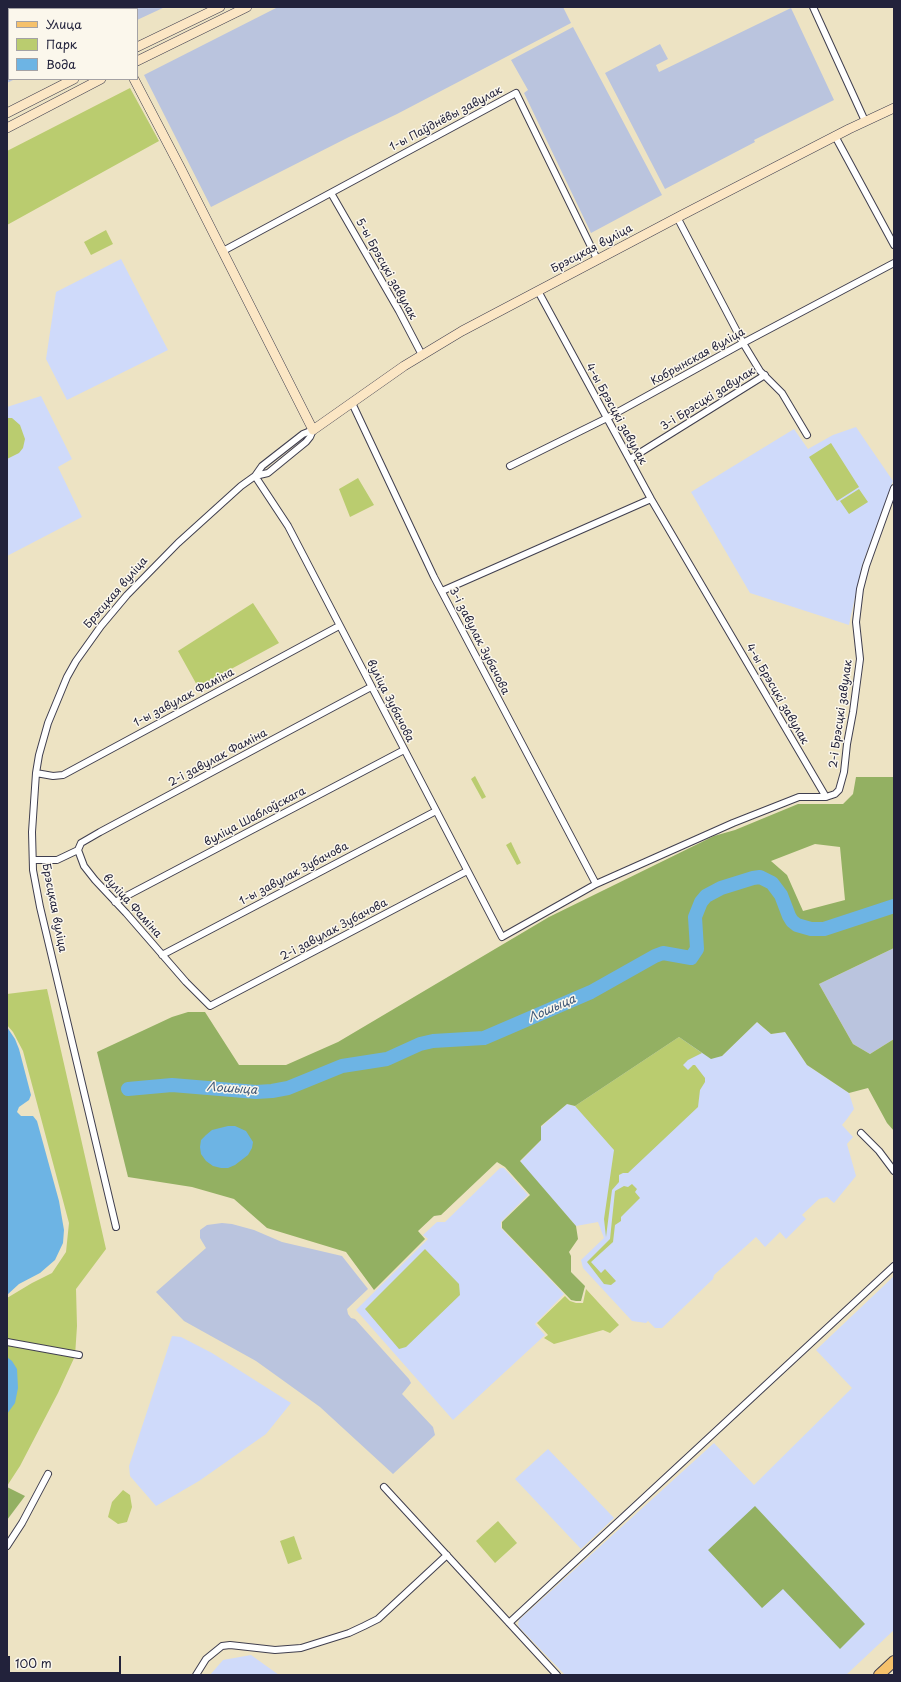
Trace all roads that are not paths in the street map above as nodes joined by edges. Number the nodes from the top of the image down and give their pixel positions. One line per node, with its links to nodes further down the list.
1 (220, 7): 5 (street)
2 (247, 7): 4 (street)
3 (813, 7): 12 (street)
4 (238, 9): 6 (street)
5 (138, 47)
6 (138, 59)
7 (72, 80): 11 (street)
8 (99, 80): 13 (street)
9 (135, 80): 18 (street)
10 (894, 108): 12 (street, Брэсцкая вуліца)
11 (7, 113)
12 (865, 120): 14 (street, Брэсцкая вуліца)
13 (7, 128)
14 (835, 136): 16 (street, Брэсцкая вуліца); 17 (street)
15 (331, 193): 18 (street, 1-ы Паўднёвы завулак); 19 (street, 1-ы Паўднёвы завулак); 23 (street, 5-ы Брэсцкі завулак)
16 (677, 218): 19 (street, Брэсцкая вуліца); 22 (street, 3-і Брэсцкі завулак)
17 (894, 245)
18 (223, 251): 27 (street)
19 (597, 259): 21 (street, Брэсцкая вуліца)
20 (894, 263): 22 (street, Кобрынская вуліца)
21 (538, 291): 23 (street, Брэсцкая вуліца); 26 (street, 4-ы Брэсцкі завулак)
22 (743, 343): 24 (street, 3-і Брэсцкі завулак); 26 (street, Кобрынская вуліца)
23 (422, 355): 25 (street, Брэсцкая вуліца)
24 (765, 375): 28 (street); 29 (street, 3-і Брэсцкі завулак)
25 (352, 403): 27 (street, Брэсцкая вуліца); 34 (street, 3-і завулак Зубачова)
26 (607, 418): 29 (street, 4-ы Брэсцкі завулак); 30 (street, Кобрынская вуліца)
27 (313, 430): 31 (street, Брэсцкая вуліца)
28 (807, 435)
29 (630, 459): 33 (street, 4-ы Брэсцкі завулак)
30 (510, 466)
31 (255, 476): 35 (street, вуліца Зубачова); 38 (street, Брэсцкая вуліца)
32 (894, 488): 39 (street, 2-і Брэсцкі завулак)
33 (651, 499): 34 (street); 39 (street, 4-ы Брэсцкі завулак)
34 (442, 591): 44 (street, 3-і завулак Зубачова)
35 (339, 626): 36 (street, вуліца Зубачова); 38 (street, 1-ы завулак Фаміна)
36 (371, 687): 37 (street, вуліца Зубачова); 41 (street, 2-і завулак Фаміна)
37 (404, 750): 40 (street, вуліца Зубачова); 45 (street, вуліца Шаблоўскага)
38 (36, 773): 42 (street, Брэсцкая вуліца)
39 (826, 797): 44 (street)
40 (436, 811): 43 (street, вуліца Зубачова); 46 (street, 1-ы завулак Зубачова)
41 (78, 850): 42 (street); 45 (street, вуліца Фаміна)
42 (33, 860): 50 (street, Брэсцкая вуліца)
43 (466, 871): 44 (street, вуліца Зубачова); 47 (street, 2-і завулак Зубачова)
44 (596, 884)
45 (115, 902): 46 (street, вуліца Фаміна)
46 (162, 955): 47 (street, вуліца Фаміна)
47 (210, 1006)
48 (861, 1133): 49 (street)
49 (894, 1171)
50 (116, 1227)
51 (894, 1266): 58 (street)
52 (7, 1342): 53 (street)
53 (79, 1355)
54 (48, 1474): 56 (street)
55 (384, 1487): 57 (street)
56 (7, 1546)
57 (447, 1555): 58 (street); 60 (street)
58 (509, 1623): 61 (street)
59 (894, 1661): 62 (main road)
60 (196, 1675)
61 (557, 1675)
62 (879, 1675)

